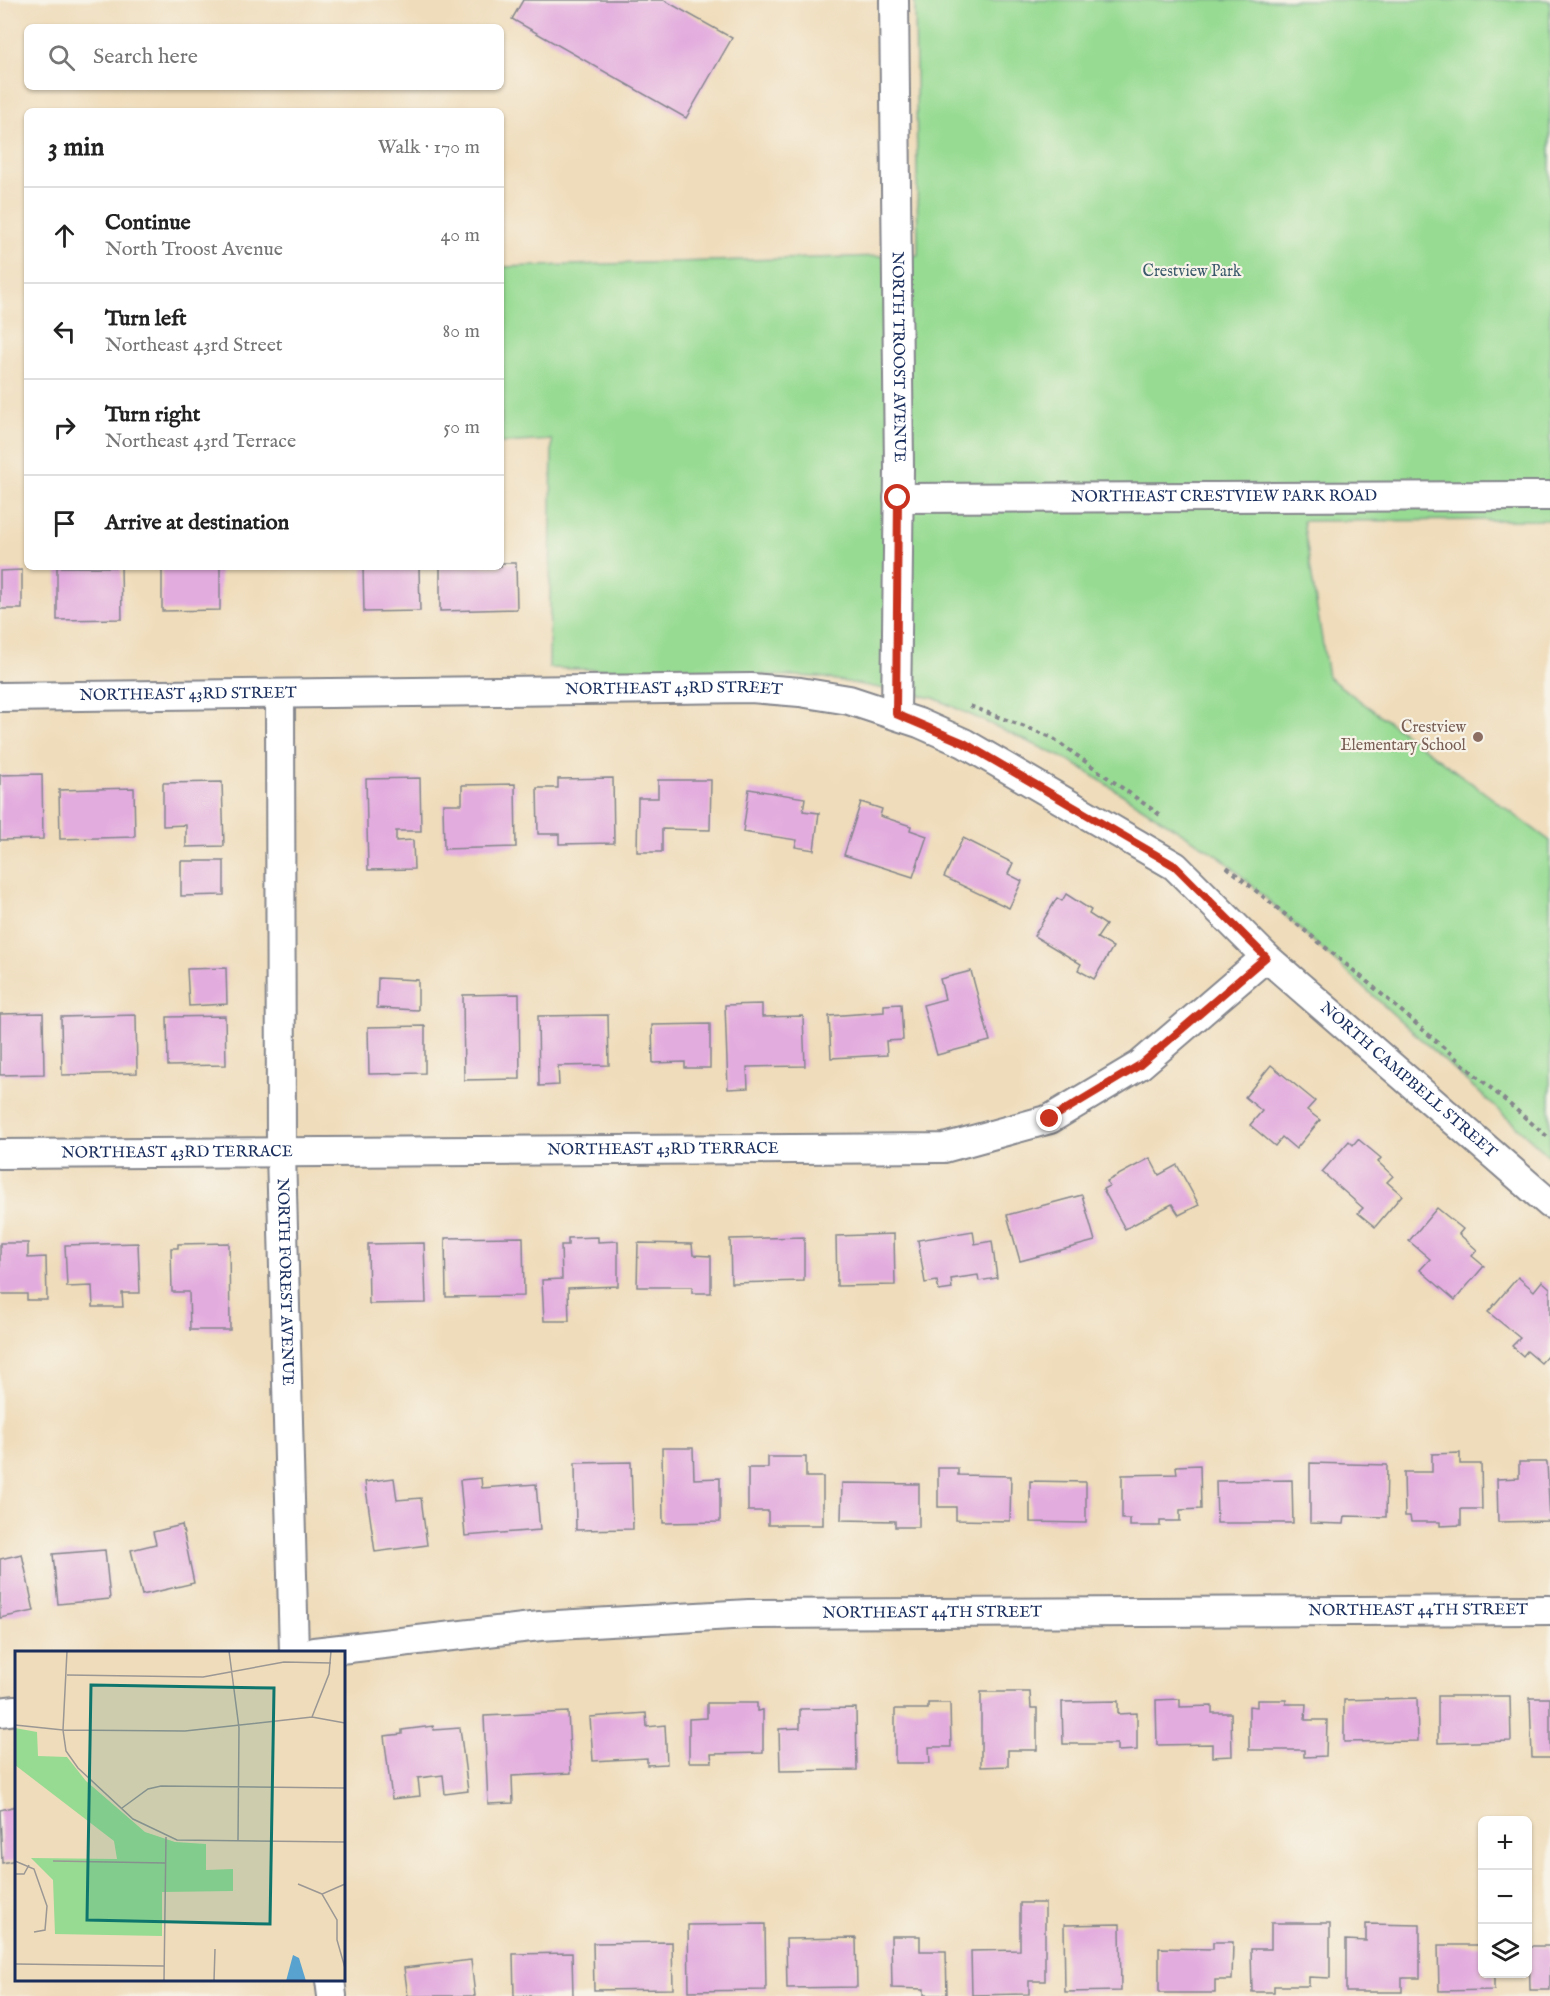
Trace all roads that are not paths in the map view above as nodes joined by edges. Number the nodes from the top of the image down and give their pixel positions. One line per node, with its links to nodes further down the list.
1 (894, 0): 3 (street, NORTH TROOST AVENUE)
2 (1550, 496): 3 (street, NORTHEAST CRESTVIEW PARK ROAD)
3 (898, 498): 6 (street, NORTH TROOST AVENUE)
4 (280, 694): 5 (street, NORTHEAST 43RD STREET); 6 (street, NORTHEAST 43RD STREET); 8 (street, NORTH FOREST AVENUE)
5 (0, 697)
6 (896, 714): 7 (street, NORTHEAST 43RD STREET)
7 (1266, 957): 8 (street, NORTHEAST 43RD TERRACE); 10 (street, NORTH CAMPBELL STREET)
8 (281, 1152): 9 (street, NORTHEAST 43RD TERRACE); 12 (street, NORTH FOREST AVENUE)
9 (0, 1154)
10 (1550, 1204)
11 (1550, 1610): 13 (street, NORTHEAST 44TH STREET)
12 (294, 1651)
13 (331, 1651)
14 (15, 1710): 15 (street)
15 (0, 1712)
16 (330, 1981): 17 (street)
17 (332, 1996)

